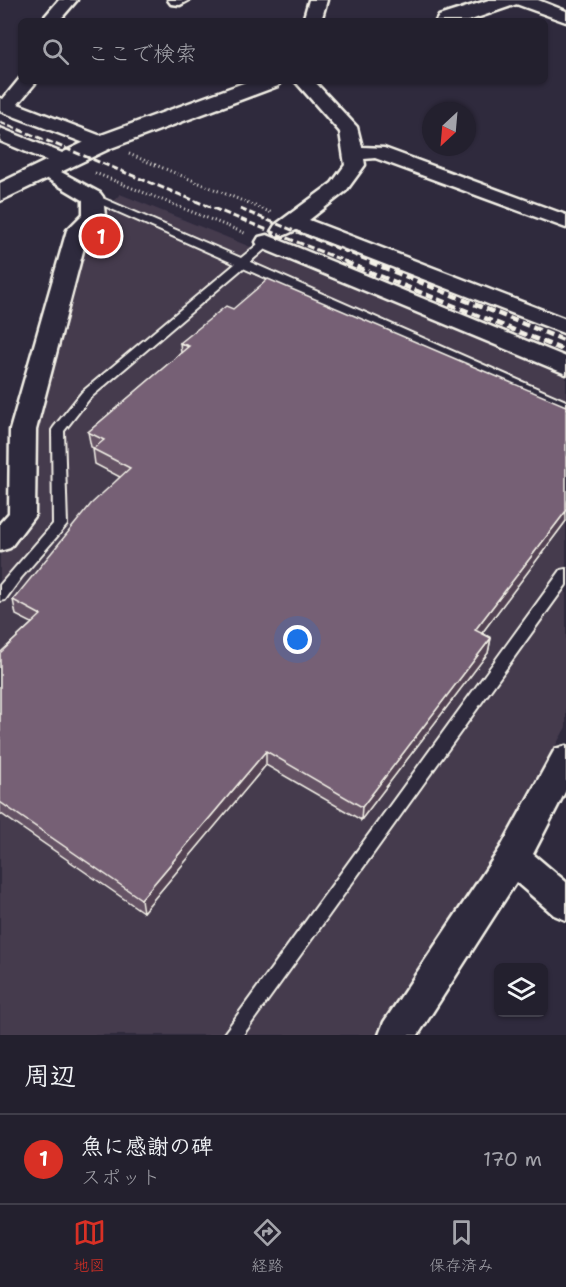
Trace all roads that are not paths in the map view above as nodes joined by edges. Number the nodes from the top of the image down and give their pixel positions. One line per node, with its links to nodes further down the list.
1 (68, 0): 6 (street)
2 (318, 0): 7 (street)
3 (510, 0): 8 (street)
4 (522, 0): 5 (street)
5 (566, 17)
6 (53, 18)
7 (313, 18)
8 (456, 18)
9 (25, 84): 12 (street)
10 (262, 84): 14 (street)
11 (307, 84): 15 (street)
12 (3, 105): 14 (street)
13 (0, 135): 16 (street)
14 (102, 143): 16 (street)
15 (353, 154): 19 (street); 20 (street)
16 (56, 166): 17 (street); 18 (street)
17 (0, 193)
18 (93, 197): 22 (lane); 26 (street)
19 (295, 222): 21 (street); 23 (street)
20 (566, 222)
21 (267, 242): 22 (lane); 24 (street)
22 (243, 264): 25 (lane); 28 (lane)
23 (566, 327)
24 (566, 366)
25 (566, 406)
26 (0, 541)
27 (566, 574): 32 (lane)
28 (0, 596)
29 (566, 759): 30 (street)
30 (513, 858): 31 (street); 33 (street)
31 (566, 904)
32 (232, 1035)
33 (397, 1035)

